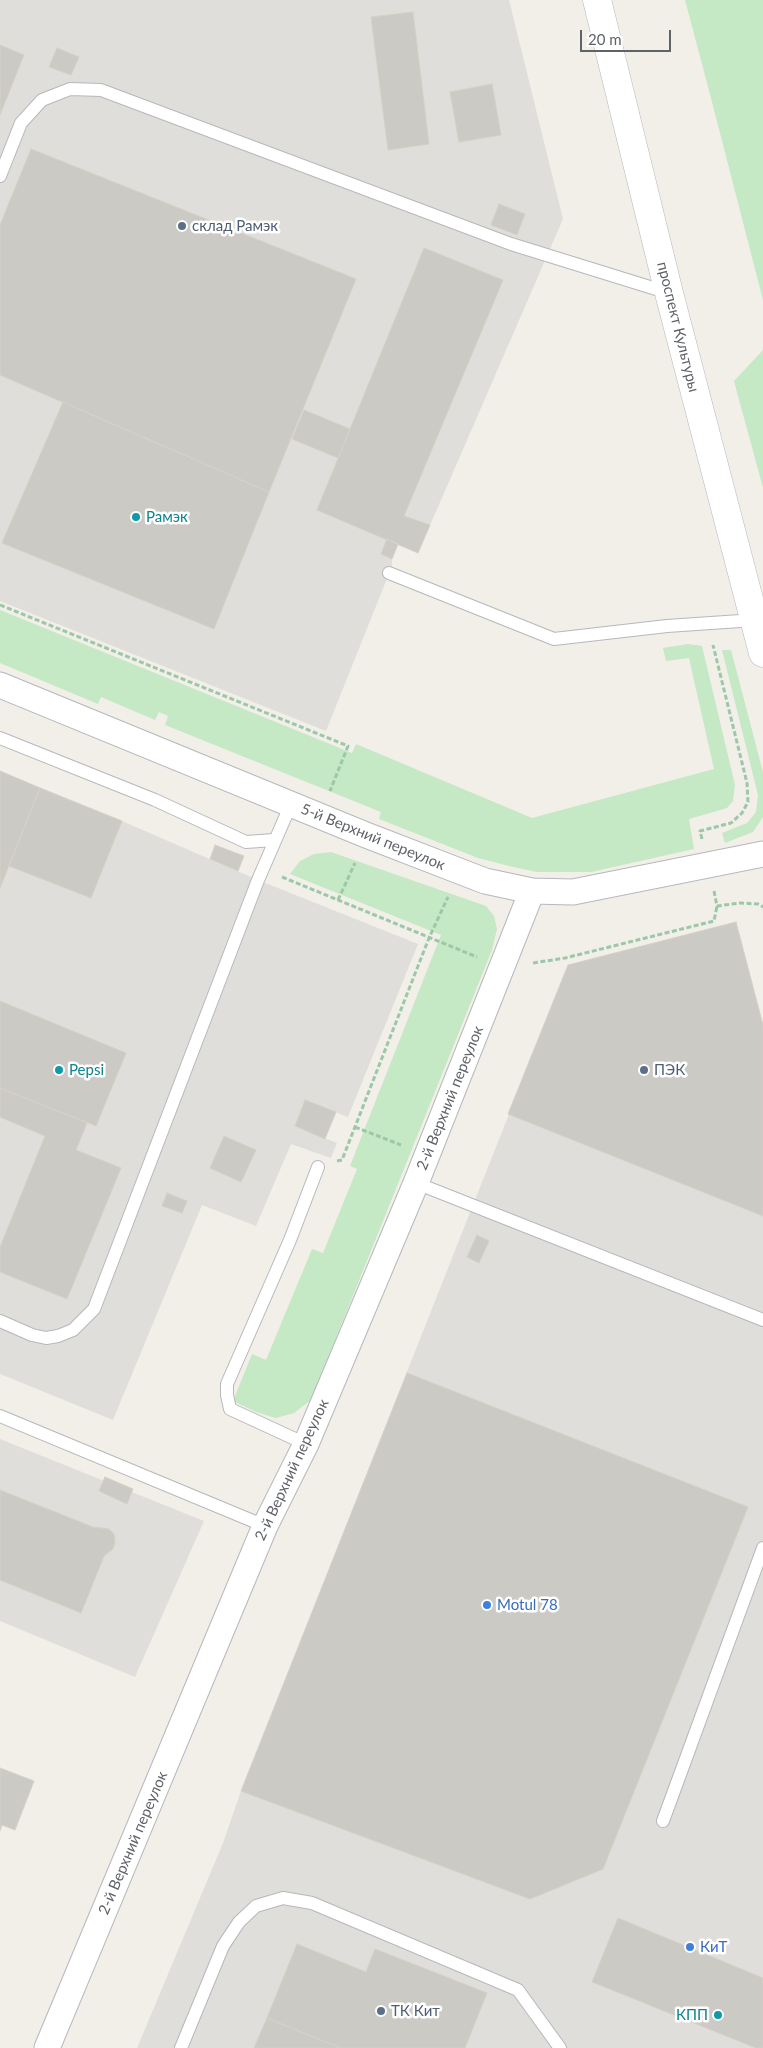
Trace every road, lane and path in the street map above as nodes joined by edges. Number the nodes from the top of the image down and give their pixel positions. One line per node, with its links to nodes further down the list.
1 (597, 0): 3 (street, проспект Культуры)
2 (0, 176): 3 (lane)
3 (669, 293): 6 (street, проспект Культуры)
4 (389, 573): 7 (lane)
5 (0, 605): 11 (path)
6 (755, 620): 7 (lane); 8 (street, проспект Культуры)
7 (708, 624): 16 (path)
8 (763, 653)
9 (0, 685): 12 (street, 5-й Верхний переулок)
10 (0, 738): 13 (lane)
11 (329, 794)
12 (291, 804): 13 (lane); 18 (street, 5-й Верхний переулок)
13 (274, 840): 17 (lane)
14 (763, 854): 16 (street, 5-й Верхний переулок)
15 (355, 863): 20 (path)
16 (708, 865): 19 (street, 5-й Верхний переулок); 21 (path)
17 (262, 869): 20 (path); 30 (lane)
18 (459, 871): 19 (street, 5-й Верхний переулок); 23 (path)
19 (532, 891): 24 (street, 2-й Верхний переулок)
20 (338, 900): 23 (path)
21 (717, 906): 22 (path); 24 (path)
22 (763, 907)
23 (429, 938): 24 (path); 25 (path)
24 (502, 967): 26 (street, 2-й Верхний переулок)
25 (355, 1127): 26 (path); 27 (path)
26 (427, 1156): 28 (street, 2-й Верхний переулок)
27 (318, 1167): 32 (lane)
28 (416, 1183): 29 (lane); 32 (street, 2-й Верхний переулок)
29 (763, 1320)
30 (0, 1321)
31 (0, 1416): 33 (lane)
32 (306, 1444): 33 (street, 2-й Верхний переулок)
33 (265, 1526): 36 (street, 2-й Верхний переулок)
34 (763, 1548): 35 (lane)
35 (663, 1821)
36 (47, 2048)
37 (181, 2048): 38 (lane)
38 (560, 2048)

